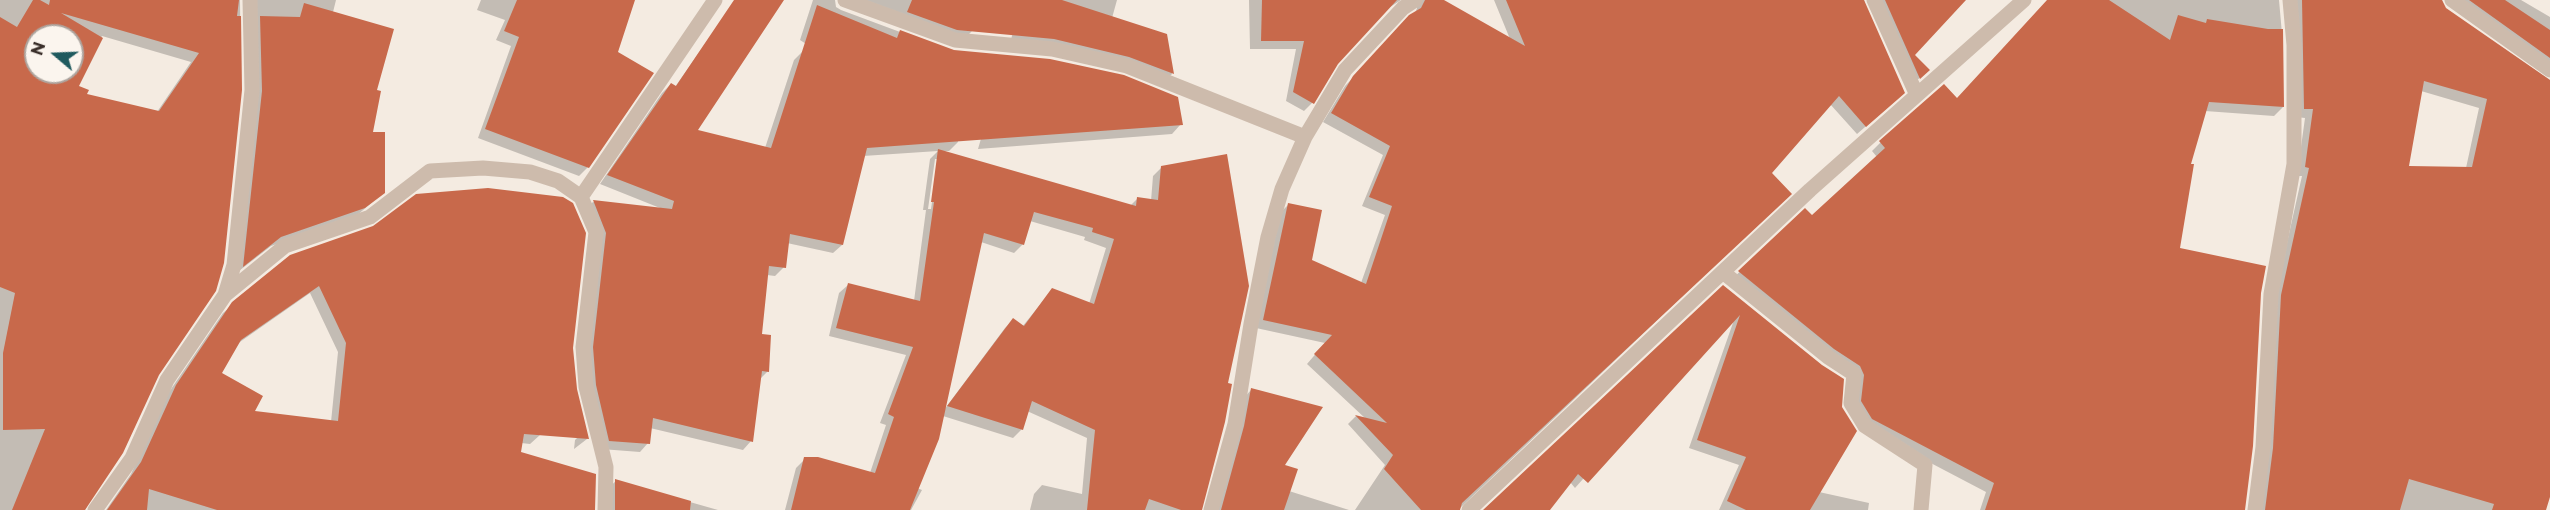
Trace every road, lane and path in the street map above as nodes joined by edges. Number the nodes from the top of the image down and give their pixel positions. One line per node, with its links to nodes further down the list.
1 (250, 0): 14 (street)
2 (715, 0): 12 (street)
3 (845, 0): 11 (street)
4 (1415, 0): 11 (street)
5 (1874, 0): 10 (street)
6 (2024, 0): 10 (street)
7 (2290, 0): 20 (street)
8 (2452, 0): 9 (street)
9 (2550, 70)
10 (1917, 93): 13 (street)
11 (1305, 137): 17 (street)
12 (581, 197): 14 (street); 16 (street)
13 (1724, 273): 18 (street); 19 (street)
14 (225, 295): 15 (street)
15 (95, 510)
16 (605, 510)
17 (1211, 510)
18 (1469, 510)
19 (1921, 510)
20 (2255, 510)

